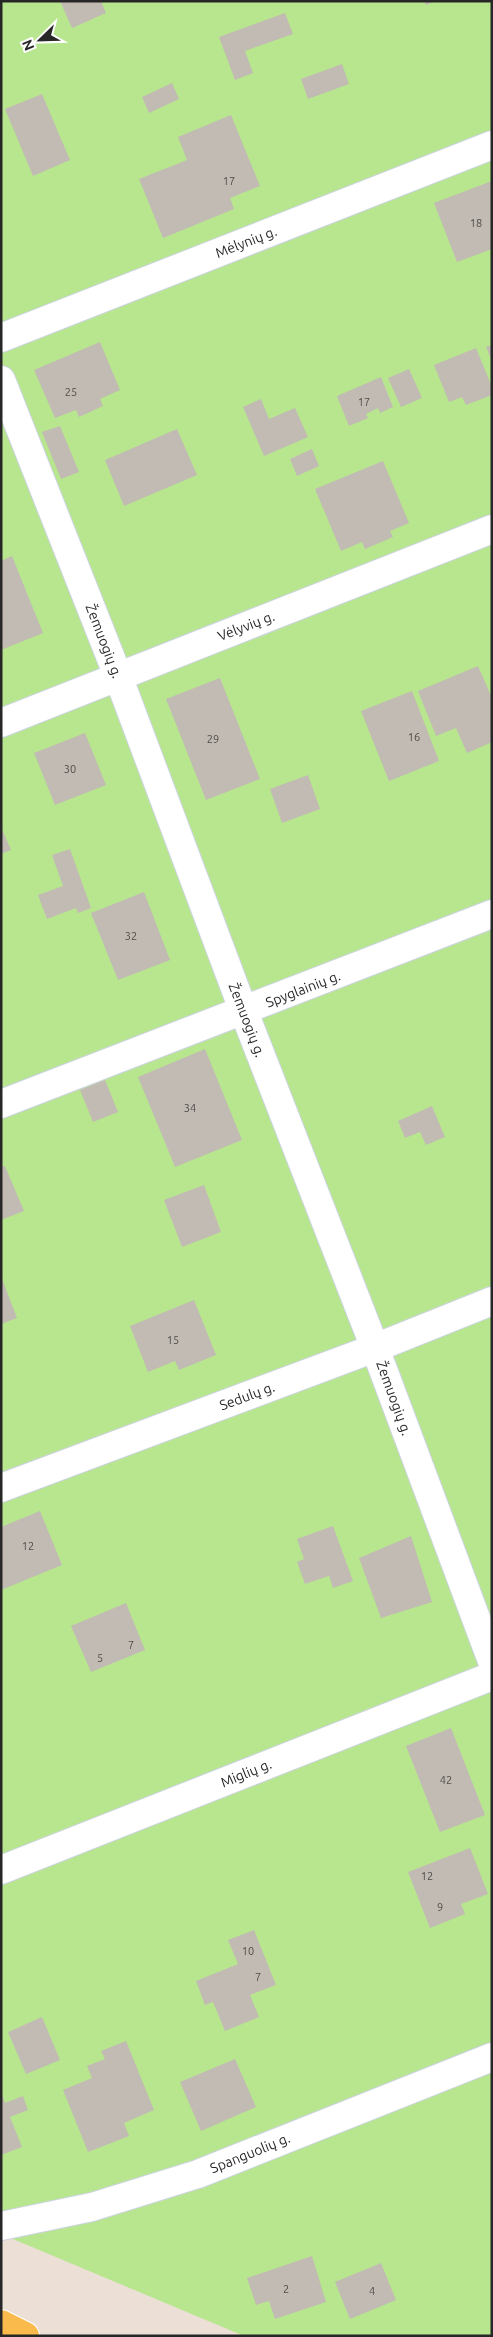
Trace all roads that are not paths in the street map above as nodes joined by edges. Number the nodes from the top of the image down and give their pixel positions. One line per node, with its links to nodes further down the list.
1 (492, 146): 2 (street, Mėlynių g.)
2 (1, 338)
3 (1, 380): 5 (street, Žemuogių g.)
4 (492, 529): 5 (street, Vėlyvių g.)
5 (118, 676): 6 (street, Vėlyvių g.); 8 (street, Žemuogių g.)
6 (1, 723)
7 (492, 914): 8 (street, Spyglainių g.)
8 (244, 1012): 9 (street, Spyglainių g.); 11 (street, Žemuogių g.)
9 (1, 1104)
10 (492, 1301): 11 (street, Sedulų g.)
11 (375, 1348): 12 (street, Sedulų g.); 13 (street, Žemuogių g.)
12 (1, 1488)
13 (492, 1661)
14 (492, 1676): 15 (street, Miglių g.)
15 (1, 1870)
16 (492, 2057): 17 (street, Spanguolių g.)
17 (1, 2226)
18 (1, 2324): 19 (main road)
19 (25, 2336)

